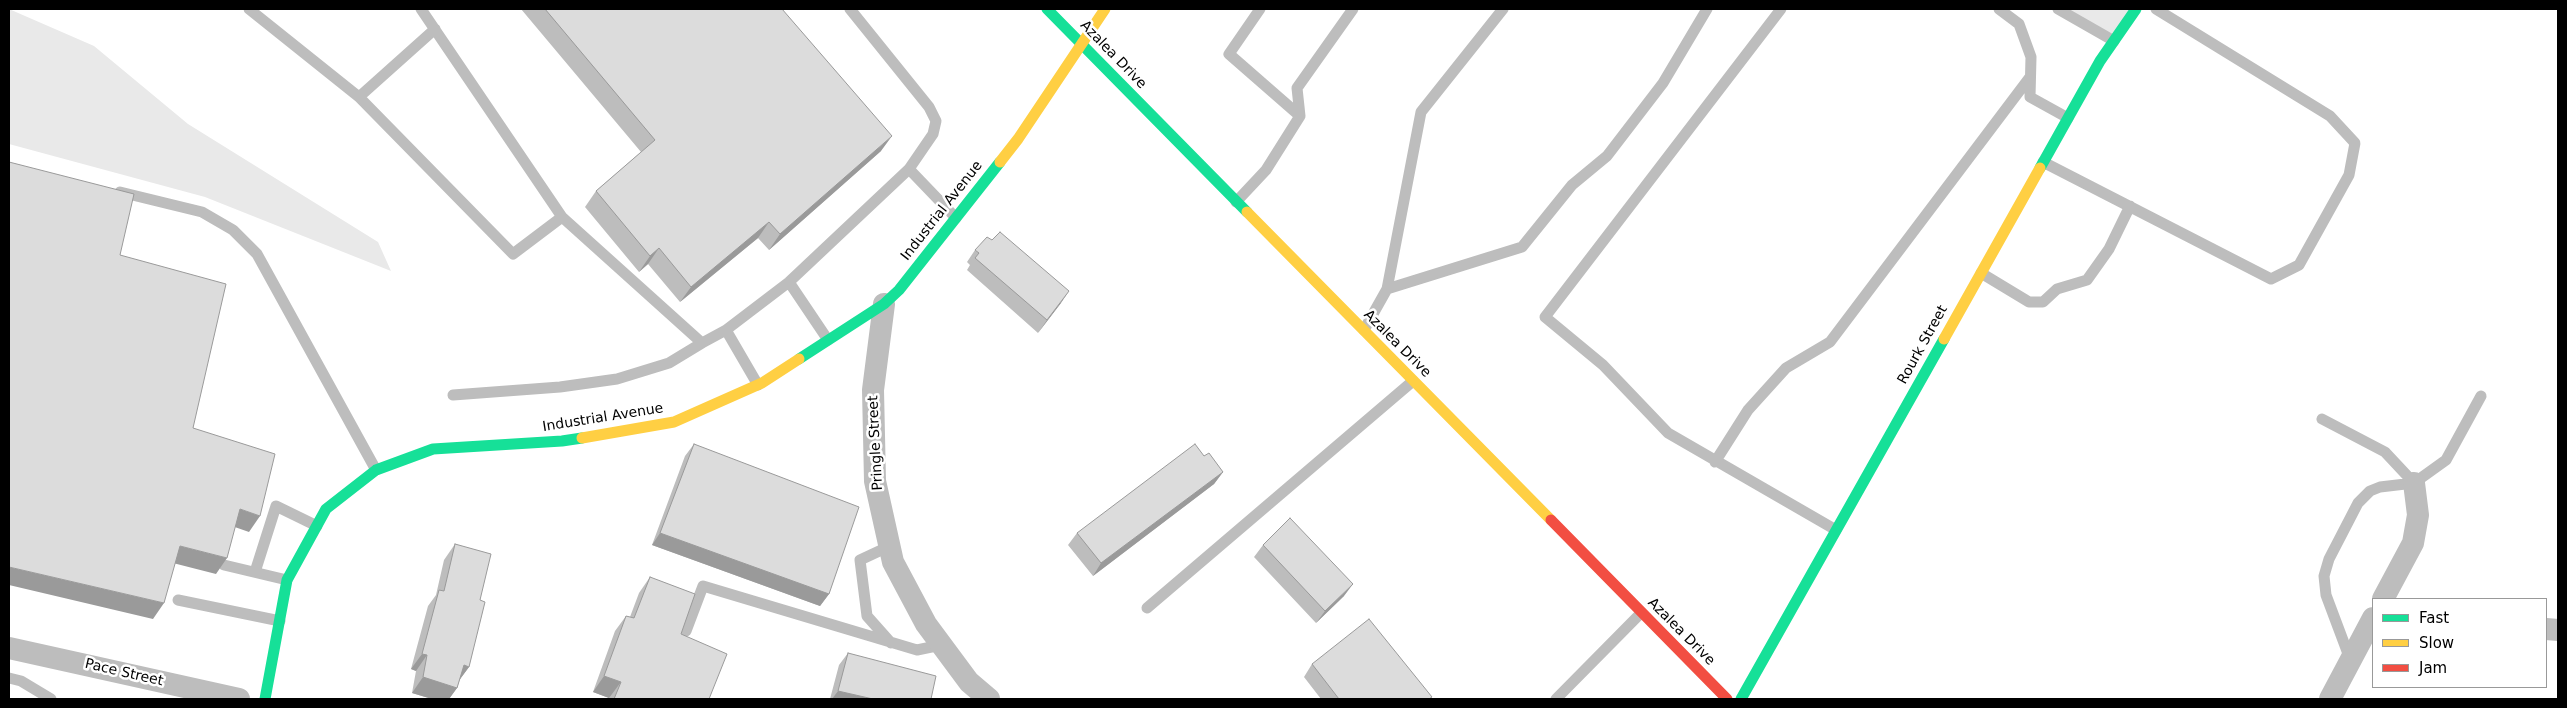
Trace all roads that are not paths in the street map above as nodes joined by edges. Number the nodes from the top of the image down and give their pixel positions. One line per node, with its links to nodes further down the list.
1 (249, 9): 19 (lane)
2 (421, 9): 15 (lane)
3 (850, 9): 23 (lane)
4 (1047, 9): 17 (street, Azalea Drive)
5 (1105, 9): 17 (street, Industrial Avenue)
6 (1260, 9): 20 (lane)
7 (1353, 9): 20 (lane)
8 (1503, 9): 31 (lane)
9 (1706, 9): 31 (lane)
10 (1781, 9): 42 (lane)
11 (1999, 9): 18 (lane)
12 (2058, 9): 16 (lane)
13 (2136, 9): 16 (street, Rourk Street)
14 (2156, 9): 26 (lane)
15 (435, 29): 19 (lane); 27 (lane)
16 (2114, 41): 21 (street, Rourk Street)
17 (1082, 46): 25 (street, Azalea Drive); 28 (street, Industrial Avenue)
18 (2030, 77): 21 (lane); 42 (lane)
19 (359, 97): 27 (lane)
20 (1300, 116): 25 (lane)
21 (2068, 118): 22 (street, Rourk Street)
22 (2043, 162): 26 (lane); 29 (street, Rourk Street)
23 (909, 168): 28 (lane); 30 (lane)
24 (105, 189): 43 (lane)
25 (1236, 202): 34 (street, Azalea Drive)
26 (2130, 206): 29 (lane)
27 (562, 217): 36 (lane)
28 (956, 218): 32 (street, Industrial Avenue)
29 (1981, 273): 46 (street, Rourk Street)
30 (789, 282): 33 (lane); 35 (lane)
31 (1387, 289): 34 (lane)
32 (884, 304): 35 (street, Industrial Avenue); 47 (street, Pringle Street)
33 (726, 330): 36 (lane); 38 (lane)
34 (1364, 331): 37 (street, Azalea Drive)
35 (828, 340): 38 (street, Industrial Avenue)
36 (702, 343): 39 (lane)
37 (1413, 381): 53 (lane); 54 (street, Azalea Drive)
38 (758, 385): 43 (street, Industrial Avenue)
39 (453, 395)
40 (2481, 396): 44 (lane)
41 (2322, 418): 44 (lane)
42 (1715, 462): 46 (lane)
43 (376, 470): 45 (street, Industrial Avenue)
44 (2414, 483): 51 (street); 61 (lane)
45 (317, 526): 49 (lane); 50 (street, Industrial Avenue)
46 (1836, 530): 70 (street, Rourk Street)
47 (890, 546): 58 (lane); 59 (street, Pringle Street)
48 (224, 564): 49 (lane)
49 (255, 572): 50 (lane)
50 (288, 580): 56 (street, Industrial Avenue)
51 (2384, 598)
52 (178, 600): 56 (lane)
53 (1147, 608)
54 (1641, 612): 68 (lane); 69 (street, Azalea Drive)
55 (2372, 620): 61 (street)
56 (280, 621): 66 (street, Industrial Avenue)
57 (686, 632): 58 (lane)
58 (892, 644): 59 (lane)
59 (941, 645): 67 (street, Pringle Street)
60 (9, 648): 65 (street, Pace Street)
61 (2350, 661): 71 (street)
62 (9, 678): 63 (lane)
63 (38, 696): 64 (lane)
64 (51, 699)
65 (239, 699)
66 (265, 699)
67 (988, 699)
68 (1556, 699)
69 (1727, 699)
70 (1741, 699)
71 (2330, 699)

